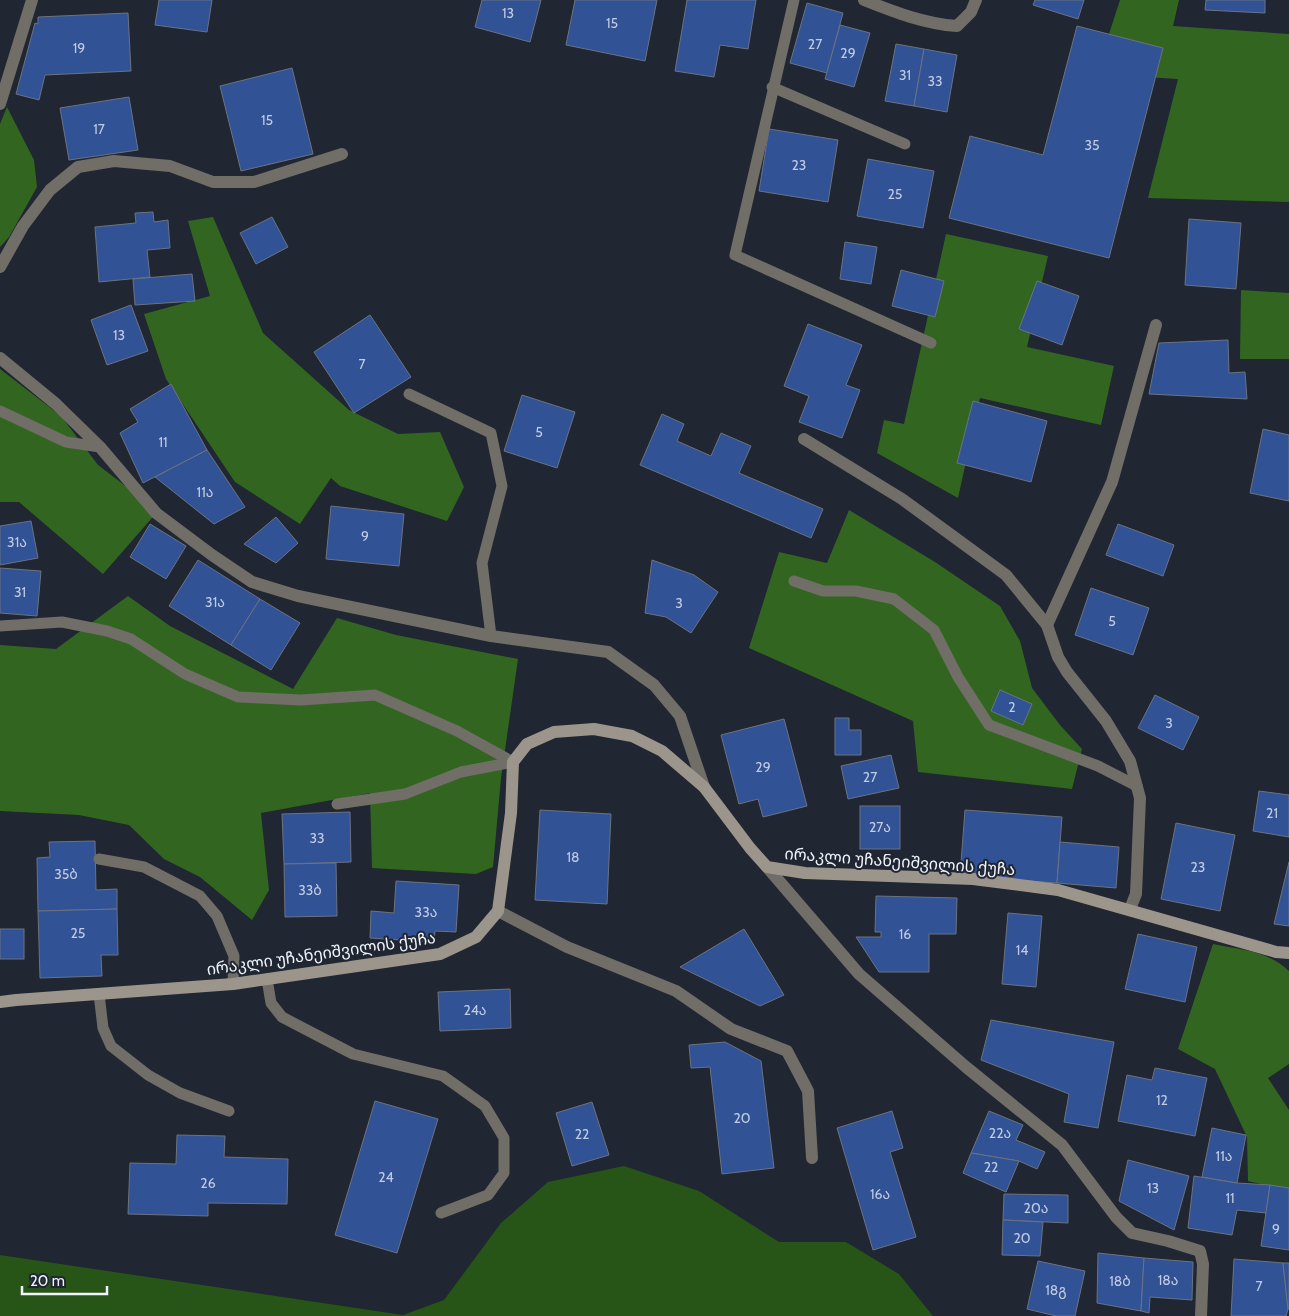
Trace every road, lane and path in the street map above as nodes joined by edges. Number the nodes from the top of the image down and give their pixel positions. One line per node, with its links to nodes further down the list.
1 (32, 0): 6 (street)
2 (794, 0): 5 (lane)
3 (864, 0): 4 (street)
4 (976, 0)
5 (772, 87): 7 (lane); 11 (lane)
6 (0, 104)
7 (904, 144)
8 (342, 154): 9 (street)
9 (0, 268)
10 (1156, 325): 18 (street)
11 (931, 343)
12 (0, 358): 16 (street)
13 (409, 394): 20 (lane)
14 (0, 412): 16 (lane)
15 (804, 439): 18 (street)
16 (100, 446): 20 (street)
17 (794, 581): 22 (lane)
18 (1047, 625): 22 (street)
19 (0, 626): 21 (lane)
20 (491, 636): 23 (street)
21 (513, 762): 23 (street, ირაკლი უჩანეიშვილის ქუჩა); 24 (lane); 28 (street)
22 (1137, 786): 27 (street)
23 (704, 787): 26 (street, ირაკლი უჩანეიშვილის ქუჩა)
24 (337, 804)
25 (99, 859): 31 (lane)
26 (768, 867): 27 (street, ირაკლი უჩანეიშვილის ქუჩა); 37 (street)
27 (1130, 909): 29 (street, ირაკლი უჩანეიშვილის ქუჩა)
28 (498, 911): 30 (street, ირაკლი უჩანეიშვილის ქუჩა); 35 (street)
29 (1289, 953)
30 (267, 979): 31 (street, ირაკლი უჩანეიშვილის ქუჩა); 36 (lane)
31 (233, 984): 32 (street, ირაკლი უჩანეიშვილის ქუჩა)
32 (99, 994): 33 (street, ირაკლი უჩანეიშვილის ქუჩა); 34 (lane)
33 (0, 1002)
34 (229, 1111)
35 (812, 1158)
36 (441, 1213)
37 (1201, 1316)

